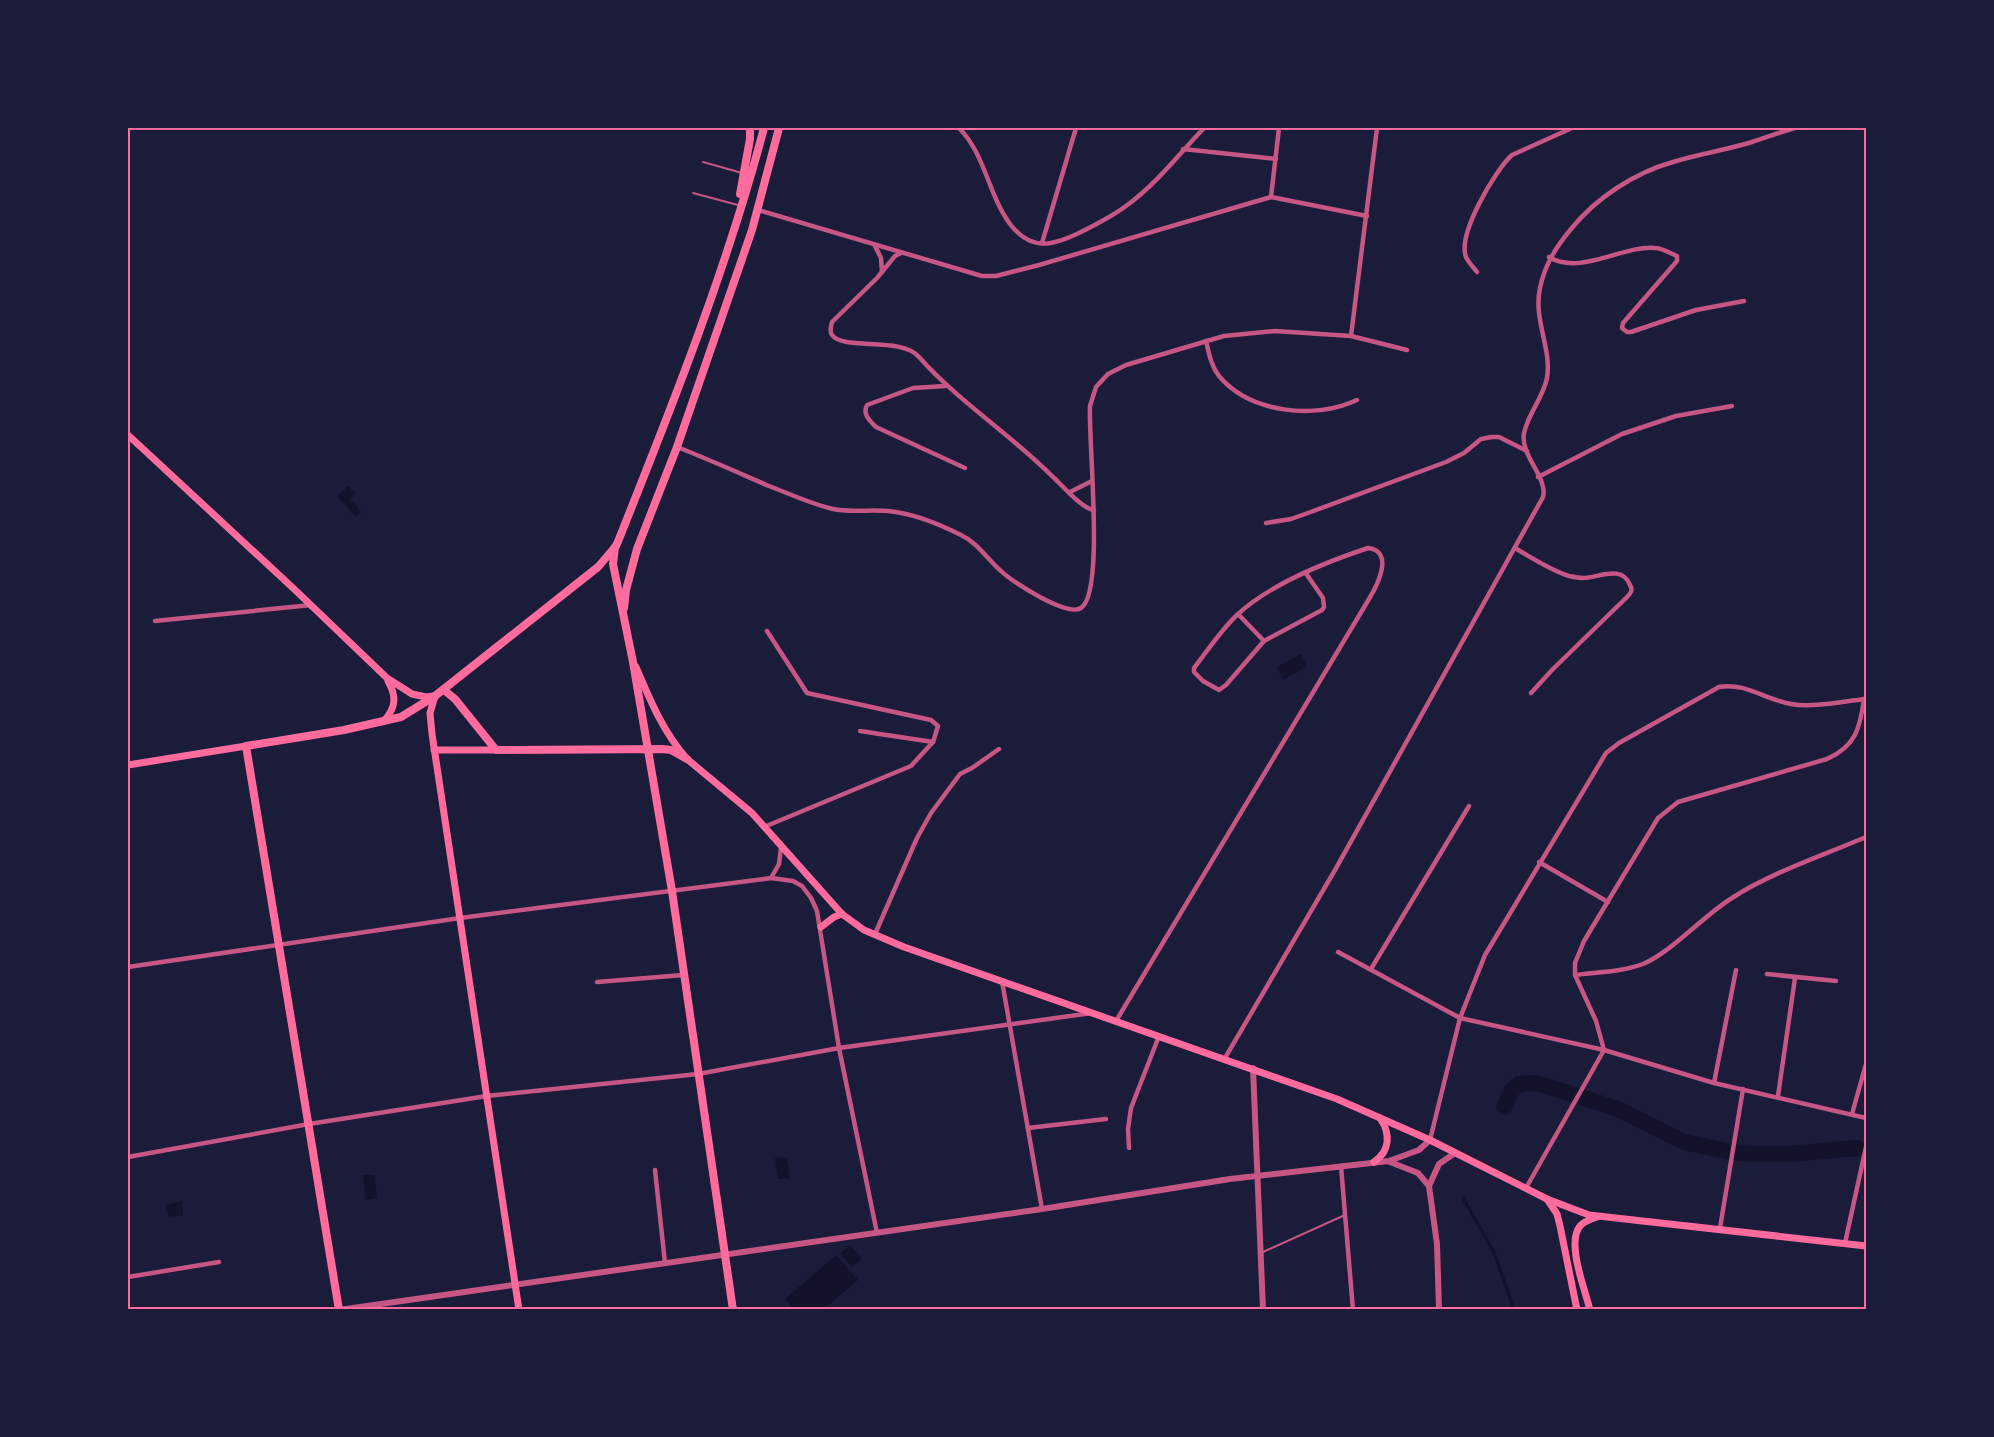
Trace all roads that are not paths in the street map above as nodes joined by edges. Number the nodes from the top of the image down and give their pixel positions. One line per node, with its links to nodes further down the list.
1 (750, 128): 14 (main road)
2 (764, 128): 20 (main road)
3 (779, 128): 18 (main road)
4 (959, 128): 21 (street)
5 (1076, 128): 21 (street)
6 (1204, 128): 11 (street)
7 (1280, 128): 12 (street)
8 (1377, 128): 19 (street)
9 (1572, 128): 26 (street)
10 (1796, 128): 24 (street)
11 (1183, 149): 12 (street); 21 (street)
12 (1276, 159): 16 (street)
13 (703, 162): 14 (lane)
14 (744, 174): 17 (main road)
15 (693, 193): 17 (lane)
16 (1271, 197): 19 (street); 23 (street)
17 (738, 205): 20 (main road)
18 (758, 210): 22 (street); 35 (main road)
19 (1367, 216): 28 (street)
20 (733, 228): 43 (main road)
21 (1042, 243)
22 (874, 245): 23 (street); 25 (street)
23 (901, 252): 25 (street)
24 (1550, 257): 27 (street); 36 (street)
25 (882, 272): 31 (street)
26 (1477, 272)
27 (1744, 301)
28 (1351, 336): 29 (street); 30 (street)
29 (1206, 341): 32 (street); 39 (street)
30 (1407, 350)
31 (945, 386): 37 (street); 40 (street)
32 (1357, 400)
33 (1731, 406): 38 (street)
34 (128, 435): 46 (main road)
35 (677, 447): 41 (street); 47 (main road)
36 (1527, 451): 38 (street); 42 (street)
37 (965, 468)
38 (1538, 477): 44 (street)
39 (1092, 481): 40 (street); 41 (street)
40 (1070, 492): 41 (street)
41 (1094, 510)
42 (1266, 523)
43 (616, 546): 47 (main road); 54 (main road)
44 (1515, 548): 55 (street); 99 (street)
45 (1305, 573): 48 (street); 51 (street); 94 (street)
46 (312, 605): 49 (street); 53 (main road)
47 (624, 611): 52 (main road)
48 (1238, 614): 51 (street); 51 (street)
49 (155, 621)
50 (767, 631): 60 (street)
51 (1264, 641)
52 (633, 662): 62 (main road); 66 (main road)
53 (387, 678): 56 (main road); 58 (main road)
54 (444, 690): 56 (main road); 65 (main road)
55 (1531, 693)
56 (435, 696): 58 (main road); 64 (main road)
57 (1865, 699): 72 (street); 75 (street)
58 (382, 722): 61 (main road)
59 (860, 731): 60 (street)
60 (933, 741): 69 (street)
61 (246, 746): 67 (main road); 80 (main road)
62 (647, 749): 65 (main road); 66 (main road); 74 (main road)
63 (999, 749): 79 (street)
64 (434, 750): 65 (main road); 77 (main road)
65 (496, 750)
66 (687, 759): 69 (main road)
67 (128, 765)
68 (1469, 806): 83 (street)
69 (764, 827): 71 (main road)
70 (1866, 837): 87 (street)
71 (781, 846): 73 (street); 76 (main road)
72 (1539, 862): 75 (street); 93 (street)
73 (771, 878): 74 (street); 78 (street)
74 (672, 891): 77 (street); 86 (main road)
75 (1608, 902): 87 (street)
76 (842, 914): 78 (main road); 79 (main road)
77 (460, 918): 80 (street); 105 (main road)
78 (821, 927): 97 (street)
79 (875, 934): 89 (main road)
80 (278, 946): 82 (street); 111 (main road)
81 (1338, 952): 83 (street)
82 (128, 967)
83 (1371, 969): 93 (street)
84 (1736, 970): 103 (street)
85 (1767, 974): 88 (street)
86 (683, 975): 91 (street); 102 (main road)
87 (1575, 975): 98 (street)
88 (1796, 978): 90 (street); 106 (street)
89 (1002, 981): 92 (main road); 95 (street)
90 (1836, 981)
91 (597, 982)
92 (1094, 1013): 94 (main road); 95 (street)
93 (1460, 1018): 98 (street); 113 (street)
94 (1116, 1021): 96 (main road)
95 (1010, 1026): 97 (street); 112 (street)
96 (1159, 1036): 99 (main road); 115 (street)
97 (839, 1048): 102 (street); 130 (street)
98 (1604, 1050): 103 (street); 124 (street)
99 (1225, 1058): 101 (main road)
100 (1866, 1064): 107 (street)
101 (1252, 1068): 108 (main road); 122 (street)
102 (698, 1074): 105 (street); 134 (main road)
103 (1714, 1083): 104 (street)
104 (1743, 1089): 106 (street); 129 (street)
105 (487, 1096): 111 (street); 140 (main road)
106 (1778, 1096): 107 (street)
107 (1852, 1114): 109 (street)
108 (1379, 1117): 113 (main road); 119 (main road)
109 (1866, 1118)
110 (1106, 1119): 112 (street)
111 (309, 1124): 117 (street); 141 (main road)
112 (1028, 1128): 126 (street)
113 (1430, 1140): 116 (main road); 118 (street)
114 (1866, 1146): 131 (street)
115 (1129, 1148)
116 (1455, 1153): 123 (street); 124 (main road)
117 (128, 1157)
118 (1389, 1161): 119 (street); 123 (street)
119 (1374, 1162): 120 (street)
120 (1341, 1165): 122 (street); 127 (street)
121 (655, 1170): 136 (street)
122 (1258, 1176): 126 (street); 133 (street)
123 (1429, 1186): 146 (street)
124 (1526, 1188): 125 (main road)
125 (1547, 1199): 128 (main road); 139 (main road)
126 (1042, 1209): 130 (street)
127 (1346, 1215): 133 (lane); 145 (street)
128 (1597, 1217): 129 (main road); 138 (main road)
129 (1720, 1228): 131 (main road)
130 (877, 1233): 134 (street)
131 (1845, 1243): 132 (main road)
132 (1866, 1246)
133 (1260, 1253): 144 (street)
134 (726, 1254): 136 (street); 143 (main road)
135 (219, 1262): 137 (street)
136 (665, 1263): 140 (street)
137 (128, 1277)
138 (1582, 1281): 139 (main road); 148 (main road)
139 (1572, 1282): 147 (main road)
140 (515, 1283): 141 (street); 142 (main road)
141 (339, 1310)
142 (519, 1310)
143 (733, 1310)
144 (1263, 1310)
145 (1353, 1310)
146 (1439, 1310)
147 (1577, 1310)
148 (1590, 1310)

